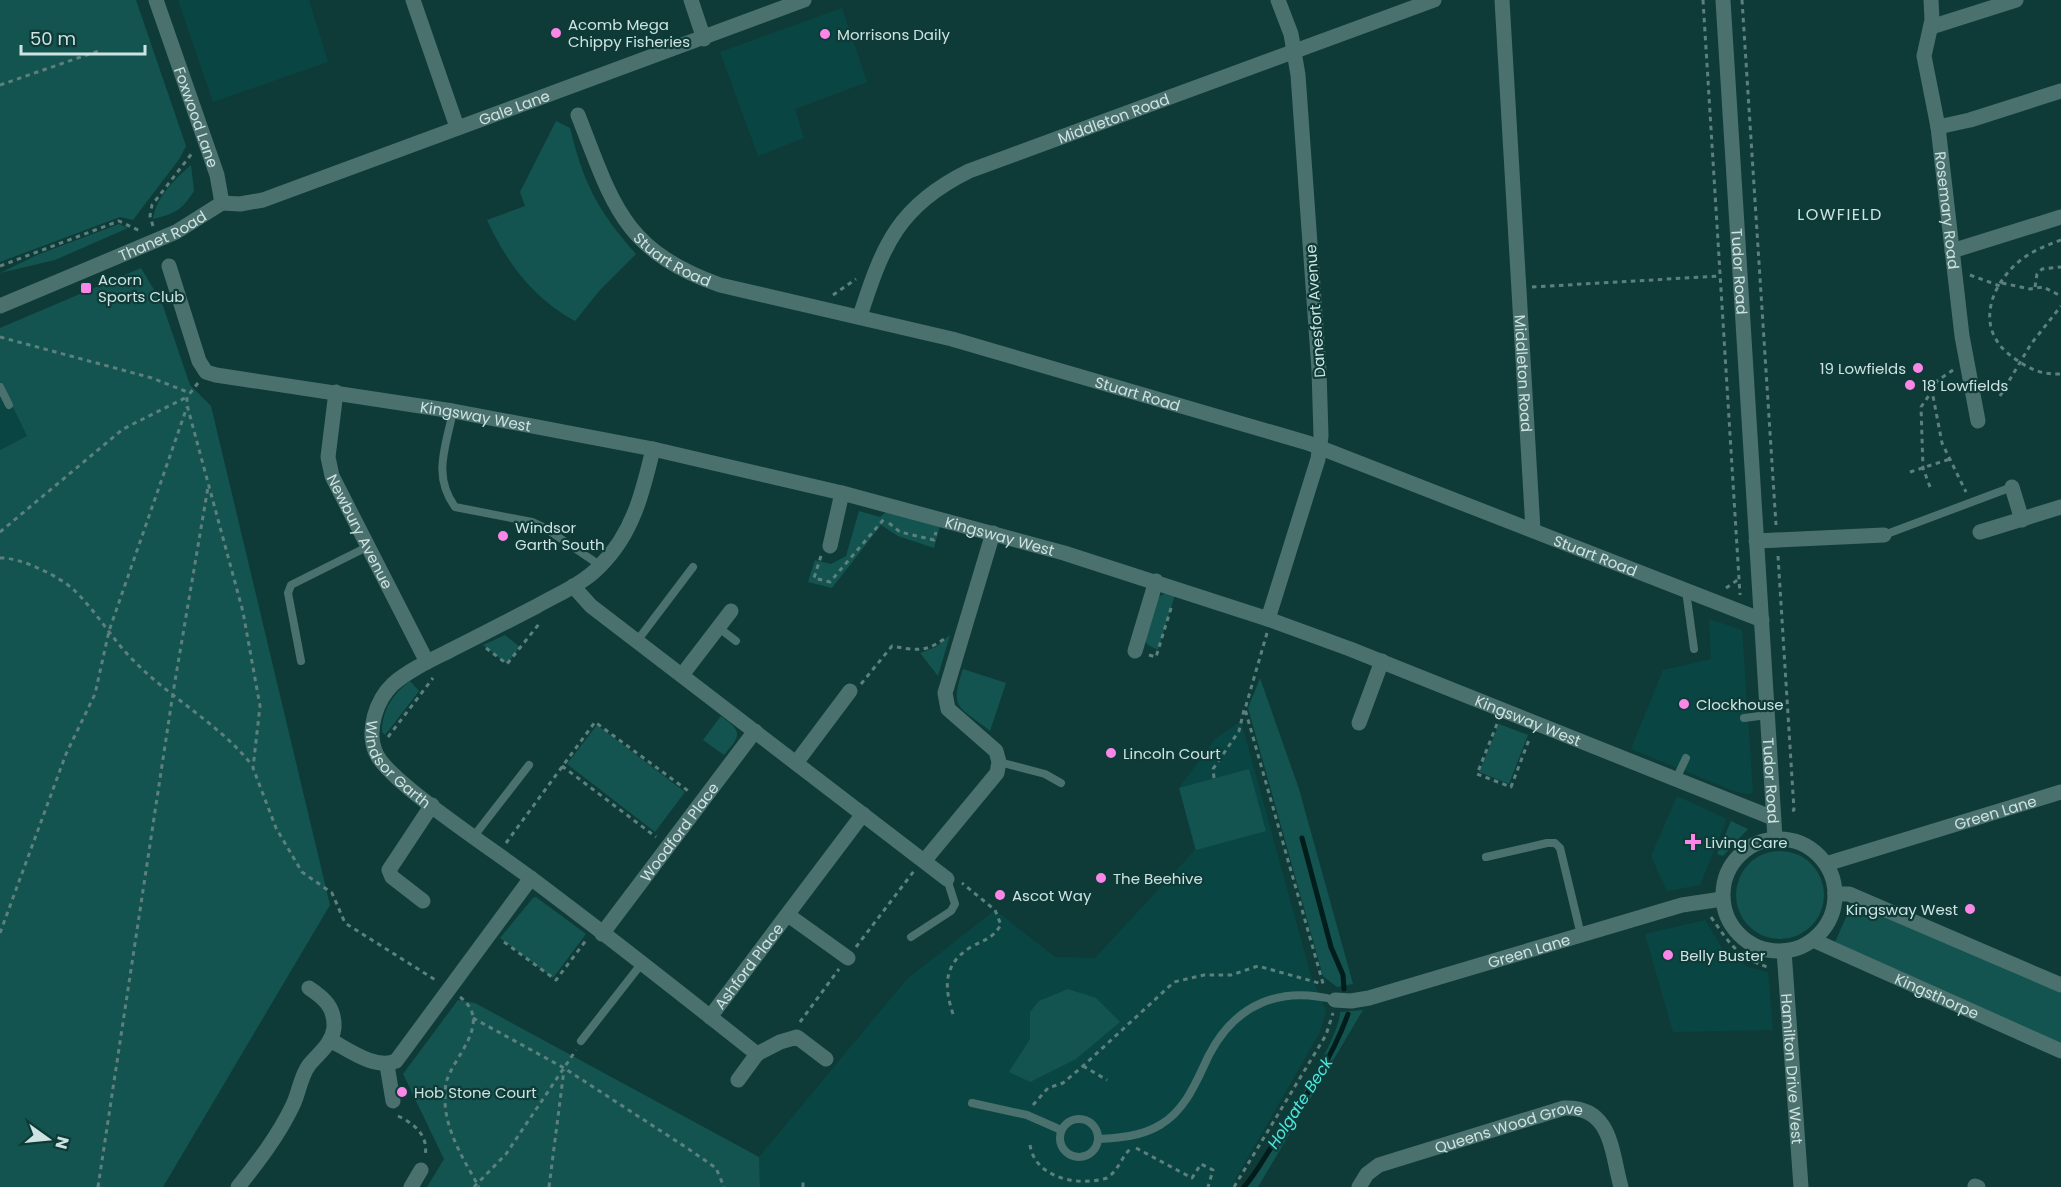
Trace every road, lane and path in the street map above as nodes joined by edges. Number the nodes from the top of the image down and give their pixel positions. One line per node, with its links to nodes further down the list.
1 (156, 0): 22 (street, Foxwood Lane)
2 (413, 0): 20 (street)
3 (691, 0): 14 (street)
4 (804, 0): 14 (street, Gale Lane)
5 (1278, 0): 16 (street, Danesfort Avenue)
6 (1434, 0): 16 (street, Middleton Road)
7 (1502, 0): 38 (street, Middleton Road)
8 (1703, 0): 34 (path)
9 (1723, 0): 33 (street, Tudor Road)
10 (1742, 0): 76 (path)
11 (1931, 0): 13 (street, Rosemary Road)
12 (2016, 0): 13 (street)
13 (1931, 27): 21 (street, Rosemary Road)
14 (704, 39): 20 (street, Gale Lane)
15 (98, 51): 17 (path)
16 (1295, 51): 43 (street, Middleton Road); 59 (street, Danesfort Avenue)
17 (0, 85)
18 (2061, 91): 21 (street)
19 (578, 115): 43 (street, Stuart Road)
20 (457, 127): 23 (street, Gale Lane)
21 (1938, 127): 28 (street, Rosemary Road)
22 (204, 140): 23 (street, Foxwood Lane); 25 (path)
23 (222, 203): 41 (street, Thanet Road)
24 (2061, 217): 28 (street)
25 (153, 226)
26 (140, 231): 29 (path)
27 (2061, 240): 36 (path)
28 (1952, 251): 31 (street, Rosemary Road)
29 (0, 266)
30 (2061, 267): 37 (path)
31 (1954, 270): 36 (path); 45 (street, Rosemary Road)
32 (167, 275): 47 (street)
33 (1740, 275): 34 (path); 77 (street, Tudor Road)
34 (1721, 276): 38 (path); 83 (path)
35 (858, 278): 39 (path)
36 (2001, 284): 37 (path); 46 (path)
37 (2035, 287): 40 (path)
38 (1518, 288): 71 (street, Middleton Road)
39 (833, 295)
40 (2061, 296)
41 (0, 306)
42 (2061, 306): 46 (path)
43 (860, 316): 59 (street, Stuart Road)
44 (0, 337): 52 (path)
45 (1965, 355): 50 (path); 57 (street, Rosemary Road)
46 (2020, 363): 48 (path); 53 (path)
47 (206, 372): 51 (street, Kingsway West); 52 (path)
48 (2061, 374)
49 (0, 387): 54 (lane)
50 (1932, 391): 60 (path); 61 (path)
51 (336, 392): 56 (street, Kingsway West); 79 (street, Newbury Avenue)
52 (189, 395): 55 (path); 72 (path)
53 (2000, 396)
54 (9, 405)
55 (187, 405): 63 (path); 95 (path)
56 (453, 411): 58 (street, Kingsway West); 81 (lane)
57 (1978, 421)
58 (653, 448): 66 (street, Kingsway West); 81 (street, Windsor Garth)
59 (1320, 448): 71 (street, Stuart Road); 92 (street, Danesfort Avenue)
60 (1950, 459): 61 (path); 67 (path)
61 (1923, 468): 62 (path); 64 (path)
62 (1910, 472)
63 (209, 485): 108 (path); 121 (path)
64 (1930, 487)
65 (2012, 487): 67 (lane); 70 (street)
66 (842, 493): 69 (street, Kingsway West); 78 (street)
67 (1971, 502): 75 (lane)
68 (2061, 507): 70 (street)
69 (939, 519): 74 (street, Kingsway West); 78 (path)
70 (2022, 520): 73 (street)
71 (1533, 530): 87 (street, Stuart Road)
72 (0, 532)
73 (1980, 532)
74 (993, 533): 84 (street, Kingsway West); 118 (street)
75 (1884, 535): 76 (street)
76 (1777, 540): 77 (street); 130 (path)
77 (1756, 541): 93 (street, Tudor Road)
78 (830, 546)
79 (367, 547): 103 (lane); 104 (street, Newbury Avenue)
80 (0, 558): 95 (path)
81 (601, 566): 85 (street, Windsor Garth)
82 (693, 567): 98 (lane)
83 (1739, 579): 88 (path); 89 (path)
84 (1156, 581): 86 (street, Kingsway West); 101 (street)
85 (573, 586): 97 (street, Windsor Garth); 98 (street)
86 (1177, 589): 92 (street, Kingsway West); 101 (path)
87 (1686, 591): 93 (street, Stuart Road); 100 (lane)
88 (1722, 591)
89 (1740, 599)
90 (731, 611): 94 (street)
91 (543, 619): 97 (path)
92 (1270, 619): 102 (street, Kingsway West); 110 (path)
93 (1762, 620): 111 (street, Tudor Road)
94 (719, 628): 99 (lane); 105 (street)
95 (110, 632): 108 (path); 146 (path)
96 (946, 638): 107 (path)
97 (473, 639): 104 (street, Windsor Garth)
98 (637, 641): 105 (street)
99 (736, 641)
100 (1694, 649)
101 (1135, 651)
102 (1382, 661): 109 (street, Kingsway West); 114 (street)
103 (301, 662)
104 (427, 662): 116 (street, Windsor Garth)
105 (682, 675): 115 (street)
106 (434, 677): 116 (path)
107 (850, 691): 119 (street)
108 (173, 693): 121 (path); 182 (path)
109 (1504, 708): 113 (street, Kingsway West); 113 (path)
110 (1245, 709): 123 (path); 154 (path)
111 (1767, 715): 112 (lane); 130 (street, Tudor Road)
112 (1744, 718)
113 (1536, 721): 124 (street, Kingsway West)
114 (1359, 723)
115 (755, 730): 119 (street); 127 (street, Woodford Place)
116 (376, 753): 128 (street, Windsor Garth)
117 (1686, 758): 124 (lane)
118 (999, 762): 125 (lane); 136 (street)
119 (796, 763): 129 (street)
120 (529, 765): 131 (lane)
121 (253, 766): 158 (path)
122 (562, 766): 127 (path); 133 (path); 134 (path)
123 (1214, 778)
124 (1676, 779): 130 (street, Kingsway West)
125 (1061, 783)
126 (2061, 792): 137 (street, Green Lane)
127 (702, 801): 133 (street, Woodford Place)
128 (432, 805): 131 (street, Windsor Garth); 142 (street)
129 (863, 814): 136 (street); 144 (street, Ashford Place)
130 (1773, 818): 132 (street, Tudor Road)
131 (474, 836): 134 (street, Windsor Garth)
132 (1775, 838): 137 (street); 141 (street)
133 (667, 846): 145 (street, Woodford Place)
134 (498, 853): 138 (street, Windsor Garth)
135 (1486, 857): 148 (lane)
136 (925, 860): 139 (street)
137 (1826, 864): 140 (street)
138 (531, 878): 145 (street, Windsor Garth); 147 (street)
139 (947, 879): 149 (lane); 160 (path)
140 (1835, 894): 150 (street); 156 (street)
141 (1722, 899): 143 (street, Green Lane); 151 (street)
142 (423, 901)
143 (1705, 902): 148 (street, Green Lane); 155 (path)
144 (788, 915): 152 (street, Ashford Place); 161 (street, Ashford Place)
145 (599, 931): 147 (path); 153 (street, Windsor Garth)
146 (0, 933)
147 (491, 933): 158 (street)
148 (1581, 935): 159 (street, Green Lane)
149 (912, 937)
150 (1813, 940): 151 (street); 165 (street, Kingsthorpe)
151 (1784, 951): 155 (street, Hamilton Drive West)
152 (848, 958)
153 (642, 963): 161 (street, Windsor Garth); 164 (lane)
154 (1323, 985): 159 (path); 169 (path)
155 (1786, 985): 193 (street, Hamilton Drive West)
156 (2061, 985)
157 (309, 988): 163 (street)
158 (449, 989): 162 (path); 168 (street)
159 (1331, 999): 177 (lane); 190 (path)
160 (953, 1014)
161 (710, 1017): 166 (street, Windsor Garth)
162 (473, 1018): 170 (path); 181 (path)
163 (330, 1040): 168 (street); 183 (street)
164 (581, 1041): 170 (path)
165 (2061, 1052)
166 (758, 1054): 167 (street); 171 (street)
167 (826, 1059)
168 (387, 1065): 173 (street)
169 (1083, 1066): 172 (path); 175 (path)
170 (564, 1068): 181 (path); 186 (path); 187 (path)
171 (738, 1080)
172 (1107, 1080)
173 (393, 1101): 179 (path)
174 (972, 1103): 175 (lane)
175 (1027, 1115): 176 (lane)
176 (1061, 1130): 177 (lane); 177 (lane)
177 (1098, 1139)
178 (1030, 1145): 189 (path)
179 (421, 1170): 184 (street)
180 (803, 1180): 188 (path)
181 (478, 1185): 185 (path)
182 (98, 1187)
183 (238, 1187)
184 (411, 1187)
185 (474, 1187)
186 (549, 1187)
187 (724, 1187)
188 (803, 1187)
189 (1208, 1187)
190 (1234, 1187)
191 (1359, 1187): 192 (street, Queens Wood Grove)
192 (1621, 1187)
193 (1801, 1187)

